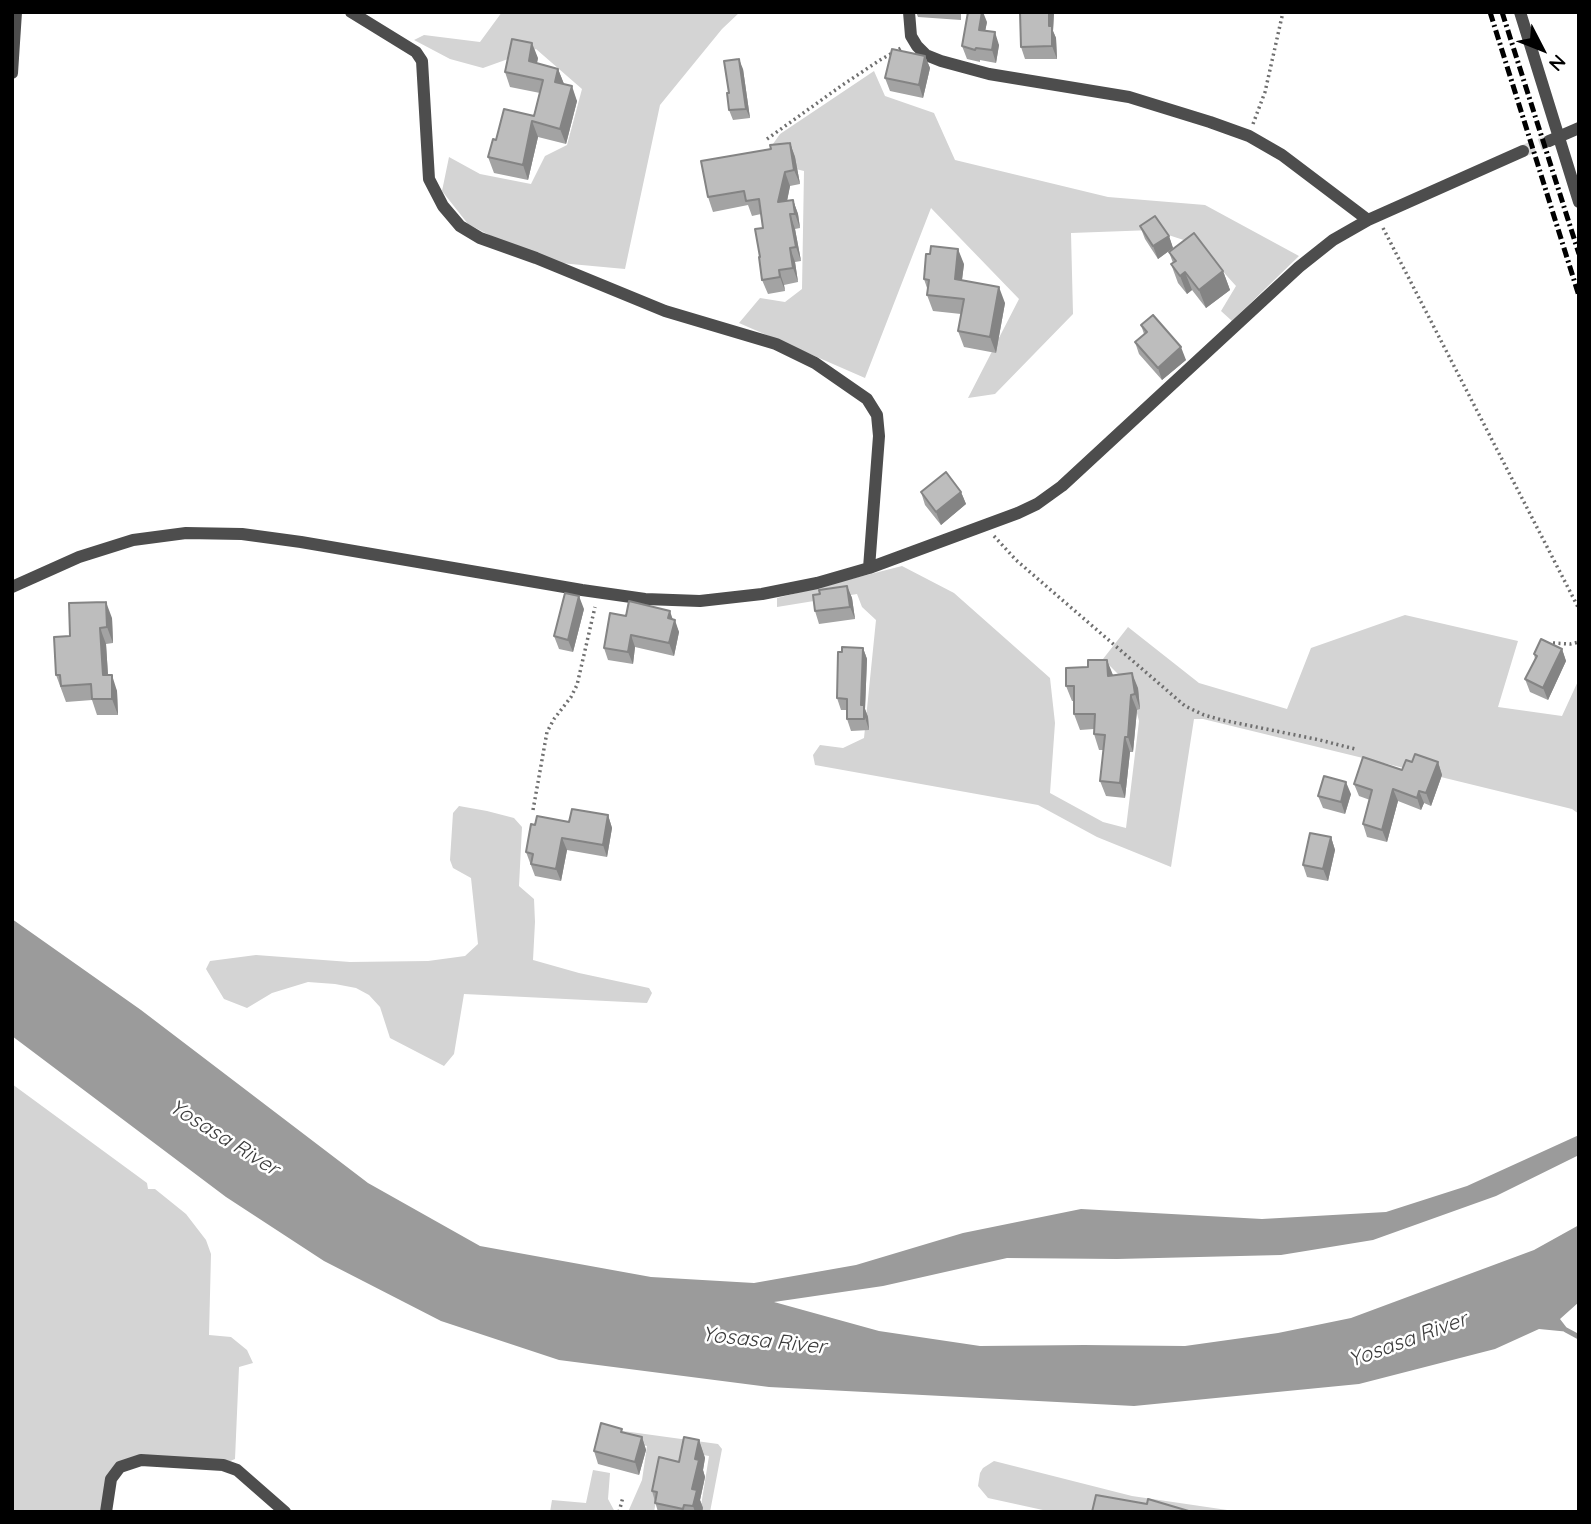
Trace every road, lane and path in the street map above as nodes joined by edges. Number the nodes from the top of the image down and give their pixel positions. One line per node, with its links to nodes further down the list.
1 (16, 12): 7 (street)
2 (351, 12): 16 (street)
3 (909, 12): 6 (street)
4 (1283, 12): 9 (path)
5 (1520, 12): 11 (street)
6 (914, 41): 9 (street); 10 (path)
7 (12, 73)
8 (1579, 128): 11 (street)
9 (1249, 136): 14 (street)
10 (767, 139)
11 (1554, 139): 13 (street)
12 (1523, 151): 14 (street)
13 (1579, 202)
14 (1372, 218): 15 (street); 19 (path)
15 (988, 524): 16 (street); 22 (path)
16 (869, 568): 18 (street)
17 (12, 587): 18 (street)
18 (598, 593): 23 (path)
19 (1579, 609)
20 (1579, 642): 21 (path)
21 (1553, 643)
22 (1355, 749)
23 (533, 810)
24 (623, 1497): 27 (path)
25 (106, 1512): 26 (street)
26 (285, 1512)
27 (620, 1512)

